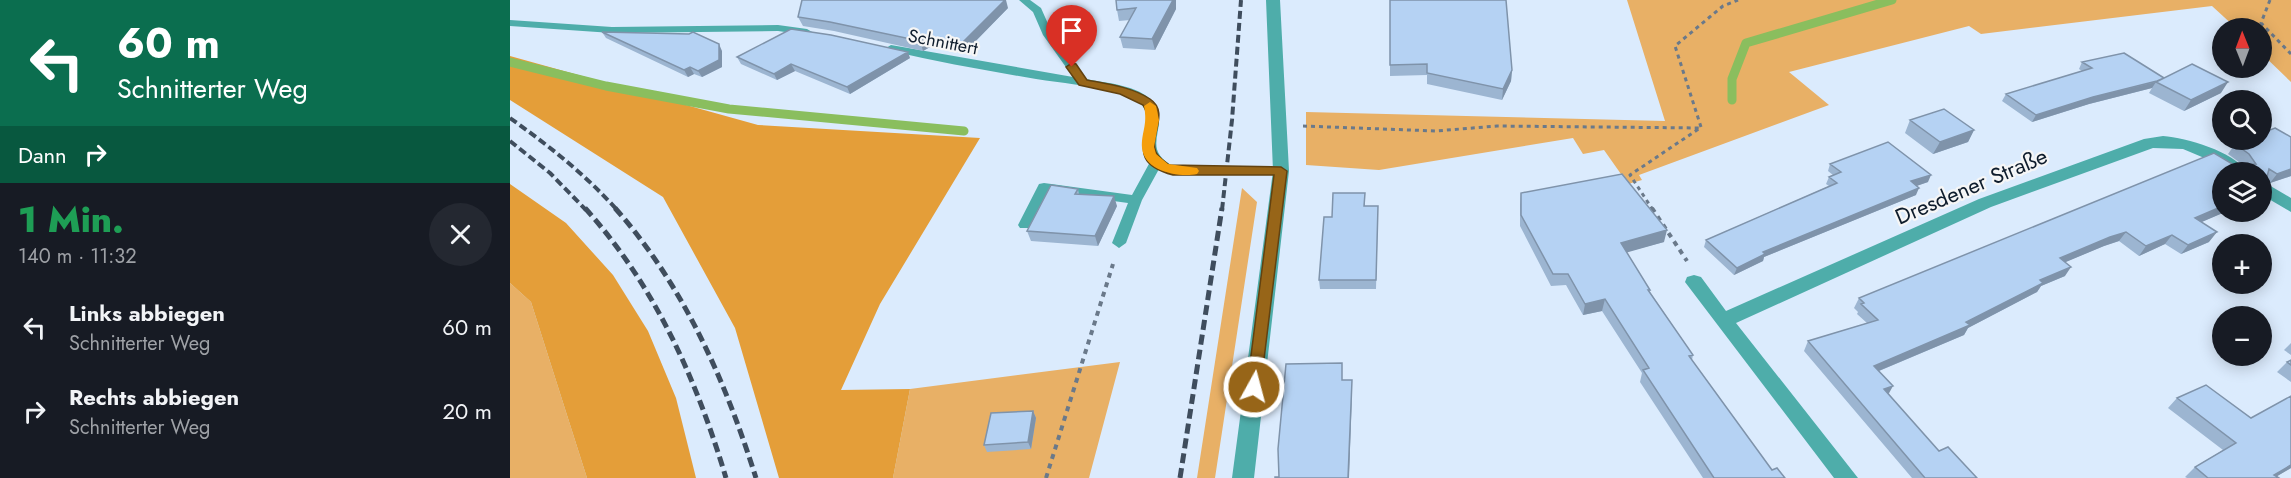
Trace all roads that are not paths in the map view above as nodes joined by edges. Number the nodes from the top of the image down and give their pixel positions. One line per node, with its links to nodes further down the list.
1 (1024, 0): 6 (lane)
2 (1273, 0): 9 (street)
3 (510, 23): 4 (lane)
4 (822, 34)
5 (875, 45): 6 (lane, Schnittert)
6 (1083, 83): 8 (lane, Schnittert)
7 (2222, 162): 16 (street, Dresdener Straße)
8 (1156, 163): 9 (lane); 11 (lane)
9 (1281, 171): 17 (street)
10 (2272, 194): 12 (street)
11 (1136, 200): 13 (lane); 14 (lane)
12 (2291, 206)
13 (1025, 225)
14 (1119, 243)
15 (1694, 282): 16 (street)
16 (1724, 321): 18 (street)
17 (1243, 478)
18 (1847, 478)

